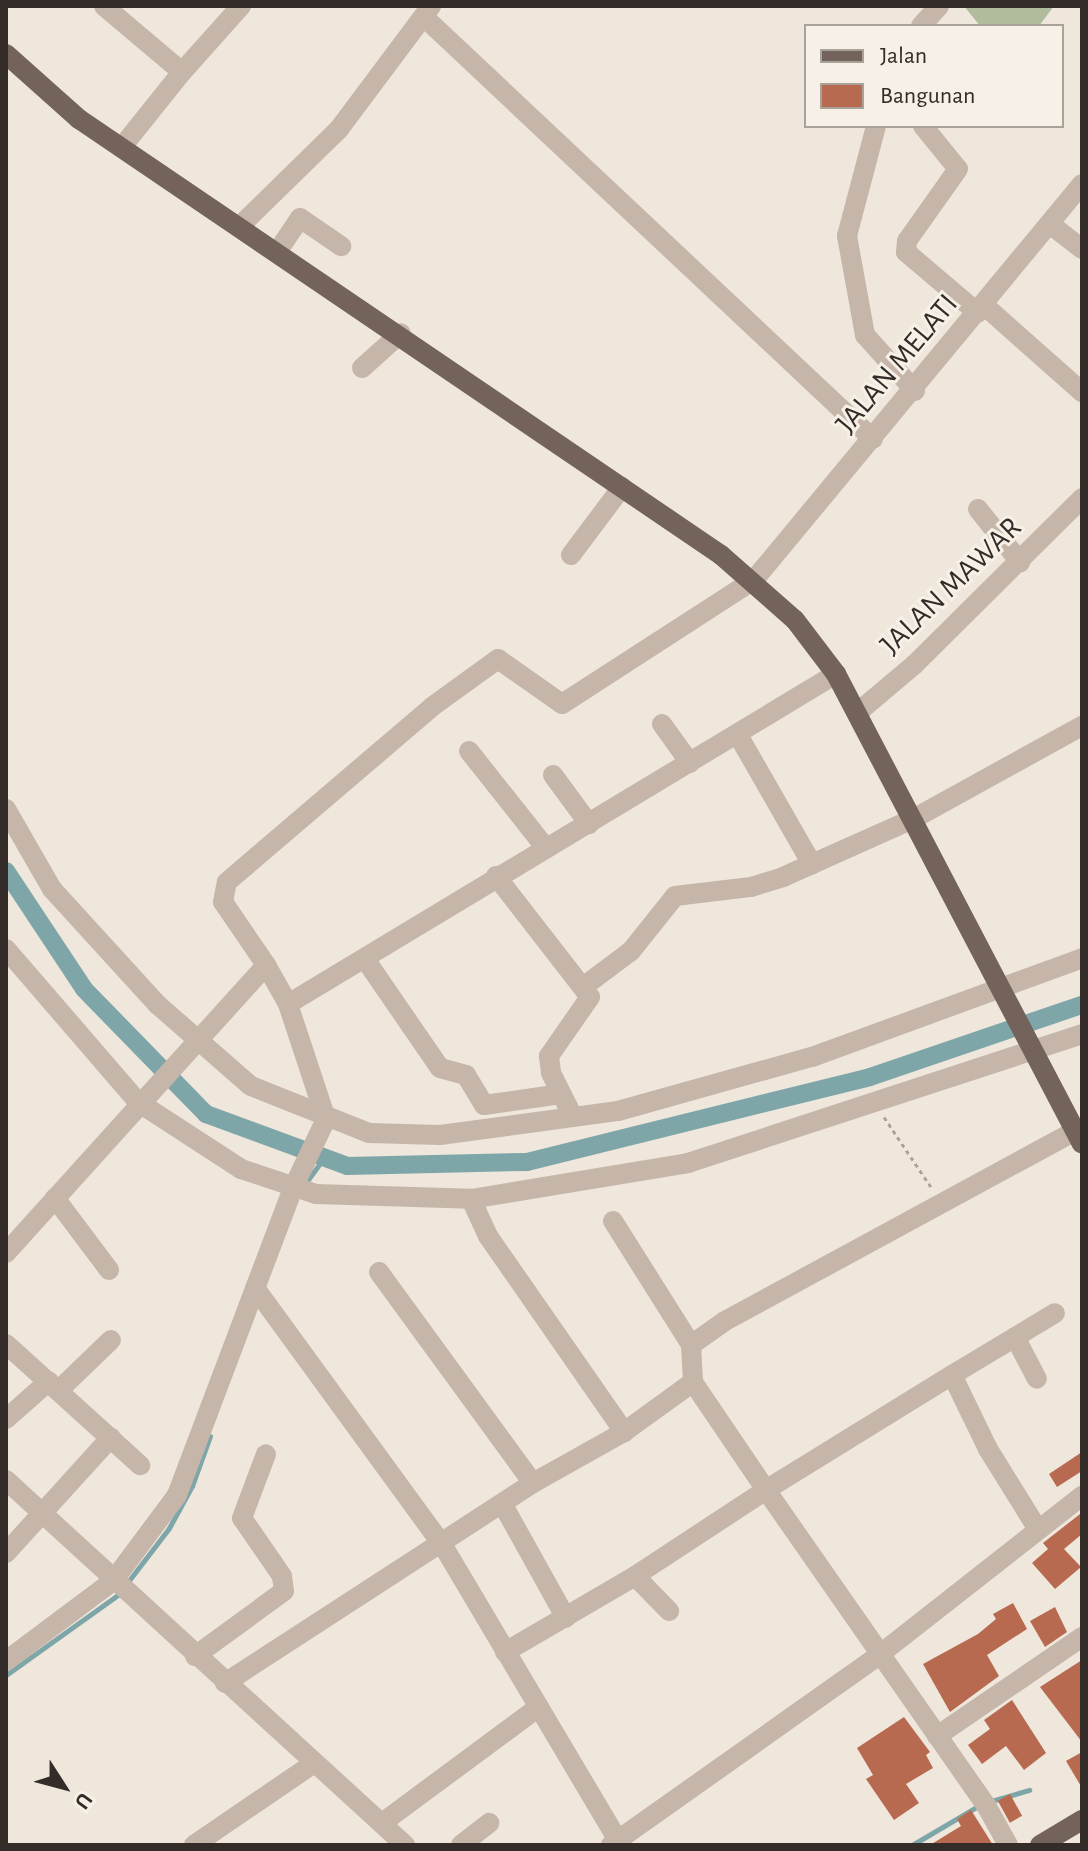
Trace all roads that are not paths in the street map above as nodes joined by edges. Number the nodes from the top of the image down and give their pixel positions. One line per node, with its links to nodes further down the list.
1 (241, 6): 7 (street)
2 (939, 6): 5 (street)
3 (116, 10): 7 (street)
4 (428, 11): 13 (street); 22 (street)
5 (923, 24)
6 (6, 54): 10 (main road)
7 (182, 72): 10 (street)
8 (875, 128): 20 (street)
9 (925, 128): 17 (street)
10 (122, 147): 13 (main road)
11 (1082, 184): 12 (street, JALAN MELATI)
12 (1050, 224): 15 (street); 17 (street, JALAN MELATI)
13 (240, 226): 16 (main road)
14 (341, 246): 16 (street)
15 (1082, 249)
16 (277, 252): 18 (main road)
17 (982, 309): 20 (street, JALAN MELATI); 21 (street)
18 (401, 333): 19 (street); 23 (main road)
19 (362, 368)
20 (915, 391): 22 (street, JALAN MELATI)
21 (1082, 392)
22 (873, 439): 28 (street, JALAN MELATI)
23 (622, 487): 26 (street); 28 (main road)
24 (1082, 498): 27 (street, JALAN MAWAR)
25 (978, 509): 27 (street)
26 (571, 555)
27 (1020, 562): 30 (street, JALAN MAWAR)
28 (754, 580): 29 (main road); 46 (street, JALAN MELATI)
29 (836, 674): 30 (main road); 33 (street)
30 (857, 713): 38 (main road)
31 (662, 724): 35 (street)
32 (1082, 726): 38 (street)
33 (738, 735): 35 (street); 41 (street)
34 (469, 751): 40 (street)
35 (690, 763): 39 (street)
36 (553, 775): 39 (street)
37 (6, 809): 52 (street)
38 (915, 818): 41 (street); 48 (main road)
39 (589, 824): 40 (street)
40 (546, 848): 42 (street)
41 (812, 864): 47 (street)
42 (496, 876): 45 (street); 47 (street)
43 (6, 949): 54 (street)
44 (1082, 958): 48 (street)
45 (365, 959): 49 (street); 53 (street)
46 (266, 965): 49 (street); 52 (street)
47 (583, 987): 53 (street)
48 (1006, 991): 51 (main road); 55 (street)
49 (288, 1004): 56 (street)
50 (1082, 1034): 51 (street)
51 (1031, 1042): 57 (main road); 60 (street)
52 (192, 1043): 54 (street); 56 (street)
53 (561, 1094): 55 (street)
54 (141, 1099): 58 (street); 59 (street)
55 (573, 1117): 56 (street)
56 (325, 1121): 58 (street)
57 (1079, 1137): 70 (street)
58 (295, 1185): 60 (street); 65 (street)
59 (55, 1198): 62 (street); 63 (street)
60 (471, 1199): 76 (street)
61 (613, 1221): 70 (street)
62 (6, 1253)
63 (109, 1270)
64 (379, 1272): 81 (street)
65 (255, 1288): 87 (street); 90 (street)
66 (1055, 1313): 67 (street)
67 (1015, 1337): 71 (street); 72 (street)
68 (111, 1340): 74 (street)
69 (6, 1344): 74 (street)
70 (691, 1345): 73 (street)
71 (952, 1375): 82 (street); 86 (street)
72 (1037, 1379)
73 (693, 1382): 76 (street); 82 (street)
74 (54, 1386): 75 (street); 77 (street)
75 (6, 1419)
76 (624, 1432): 81 (street)
77 (111, 1437): 79 (street); 85 (street)
78 (266, 1454): 96 (street)
79 (140, 1465)
80 (6, 1480): 85 (street)
81 (533, 1483): 84 (street)
82 (766, 1490): 89 (street); 95 (street)
83 (1082, 1496): 86 (street)
84 (503, 1505): 87 (street); 92 (street)
85 (42, 1515): 88 (street); 90 (street)
86 (1037, 1528): 95 (street)
87 (442, 1544): 94 (street); 98 (street)
88 (6, 1553)
89 (635, 1576): 91 (street); 92 (street)
90 (120, 1589): 96 (street); 97 (street)
91 (669, 1611)
92 (566, 1618): 94 (street)
93 (1082, 1637): 100 (street)
94 (505, 1652): 99 (street)
95 (879, 1655): 100 (street); 105 (street)
96 (195, 1656): 98 (street)
97 (6, 1661)
98 (225, 1683): 101 (street)
99 (539, 1707): 103 (street); 105 (street)
100 (937, 1736): 109 (street)
101 (314, 1763): 103 (street); 106 (street)
102 (1082, 1820): 110 (main road)
103 (382, 1823): 107 (street)
104 (489, 1823): 108 (street)
105 (617, 1843)
106 (194, 1845)
107 (405, 1845)
108 (461, 1845)
109 (1008, 1845)
110 (1040, 1845)

